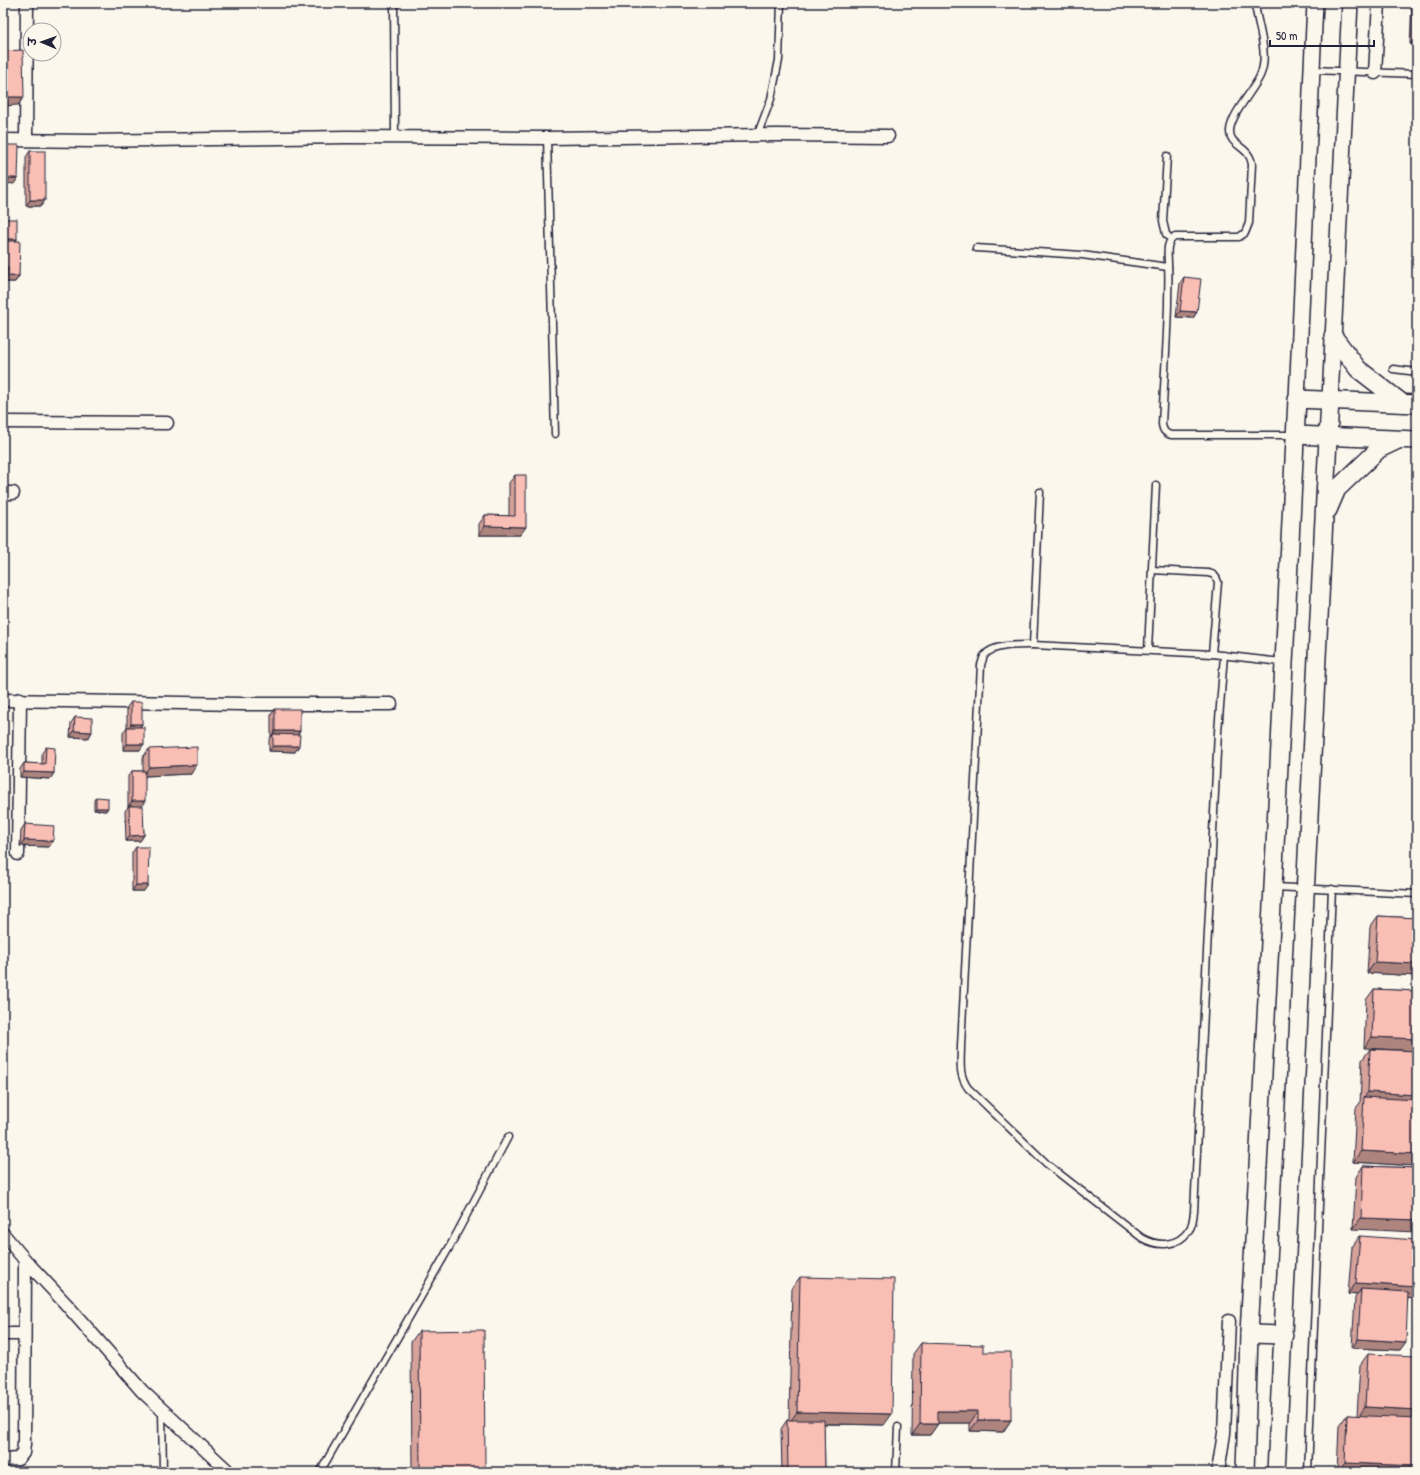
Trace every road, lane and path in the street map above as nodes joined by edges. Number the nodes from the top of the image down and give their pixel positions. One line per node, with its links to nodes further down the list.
1 (27, 3): 16 (street)
2 (394, 3): 14 (lane)
3 (781, 3): 12 (lane)
4 (1255, 3): 19 (lane)
5 (1315, 3): 8 (street)
6 (1350, 3): 9 (street)
7 (1379, 3): 10 (street)
8 (1312, 70): 9 (lane); 25 (street)
9 (1346, 72): 10 (lane); 22 (street)
10 (1375, 73): 11 (lane)
11 (1417, 74)
12 (757, 136): 13 (street); 15 (street)
13 (888, 136)
14 (395, 137): 15 (street); 16 (street)
15 (547, 138): 30 (lane)
16 (26, 139): 17 (street)
17 (3, 140)
18 (1167, 156): 19 (lane)
19 (1171, 239): 21 (lane)
20 (976, 248): 21 (lane)
21 (1168, 267): 31 (lane)
22 (1334, 336): 26 (street); 27 (main road)
23 (1394, 369): 24 (lane)
24 (1417, 372)
25 (1296, 399): 26 (main road); 31 (main road)
26 (1330, 399): 27 (main road); 32 (main road)
27 (1410, 403)
28 (3, 422): 29 (street)
29 (167, 423)
30 (555, 434)
31 (1295, 435): 32 (main road); 42 (main road)
32 (1329, 436): 33 (main road); 36 (main road)
33 (1409, 440): 36 (main road)
34 (1156, 485): 37 (lane)
35 (1040, 492): 38 (lane)
36 (1325, 516): 48 (main road)
37 (1152, 570): 39 (lane); 40 (lane)
38 (1033, 645): 39 (lane); 41 (lane)
39 (1148, 650): 40 (lane)
40 (1212, 654): 41 (lane)
41 (1224, 655): 42 (lane)
42 (1284, 662): 47 (main road)
43 (20, 699): 44 (street); 45 (street); 46 (street)
44 (3, 700)
45 (391, 704)
46 (18, 854)
47 (1273, 886): 48 (lane); 57 (main road)
48 (1306, 888): 49 (lane); 58 (main road)
49 (1332, 889): 50 (lane); 69 (lane)
50 (1417, 894)
51 (508, 1137): 64 (lane)
52 (3, 1234): 53 (street)
53 (25, 1260): 56 (street); 59 (street)
54 (1229, 1321): 66 (street)
55 (3, 1334): 56 (street)
56 (24, 1334): 61 (street)
57 (1249, 1334): 58 (main road); 67 (main road)
58 (1284, 1335): 68 (main road)
59 (162, 1409): 62 (lane); 63 (street)
60 (898, 1427): 65 (lane)
61 (3, 1460)
62 (163, 1472)
63 (229, 1472)
64 (320, 1472)
65 (896, 1472)
66 (1218, 1472)
67 (1245, 1472)
68 (1276, 1472)
69 (1308, 1472)

